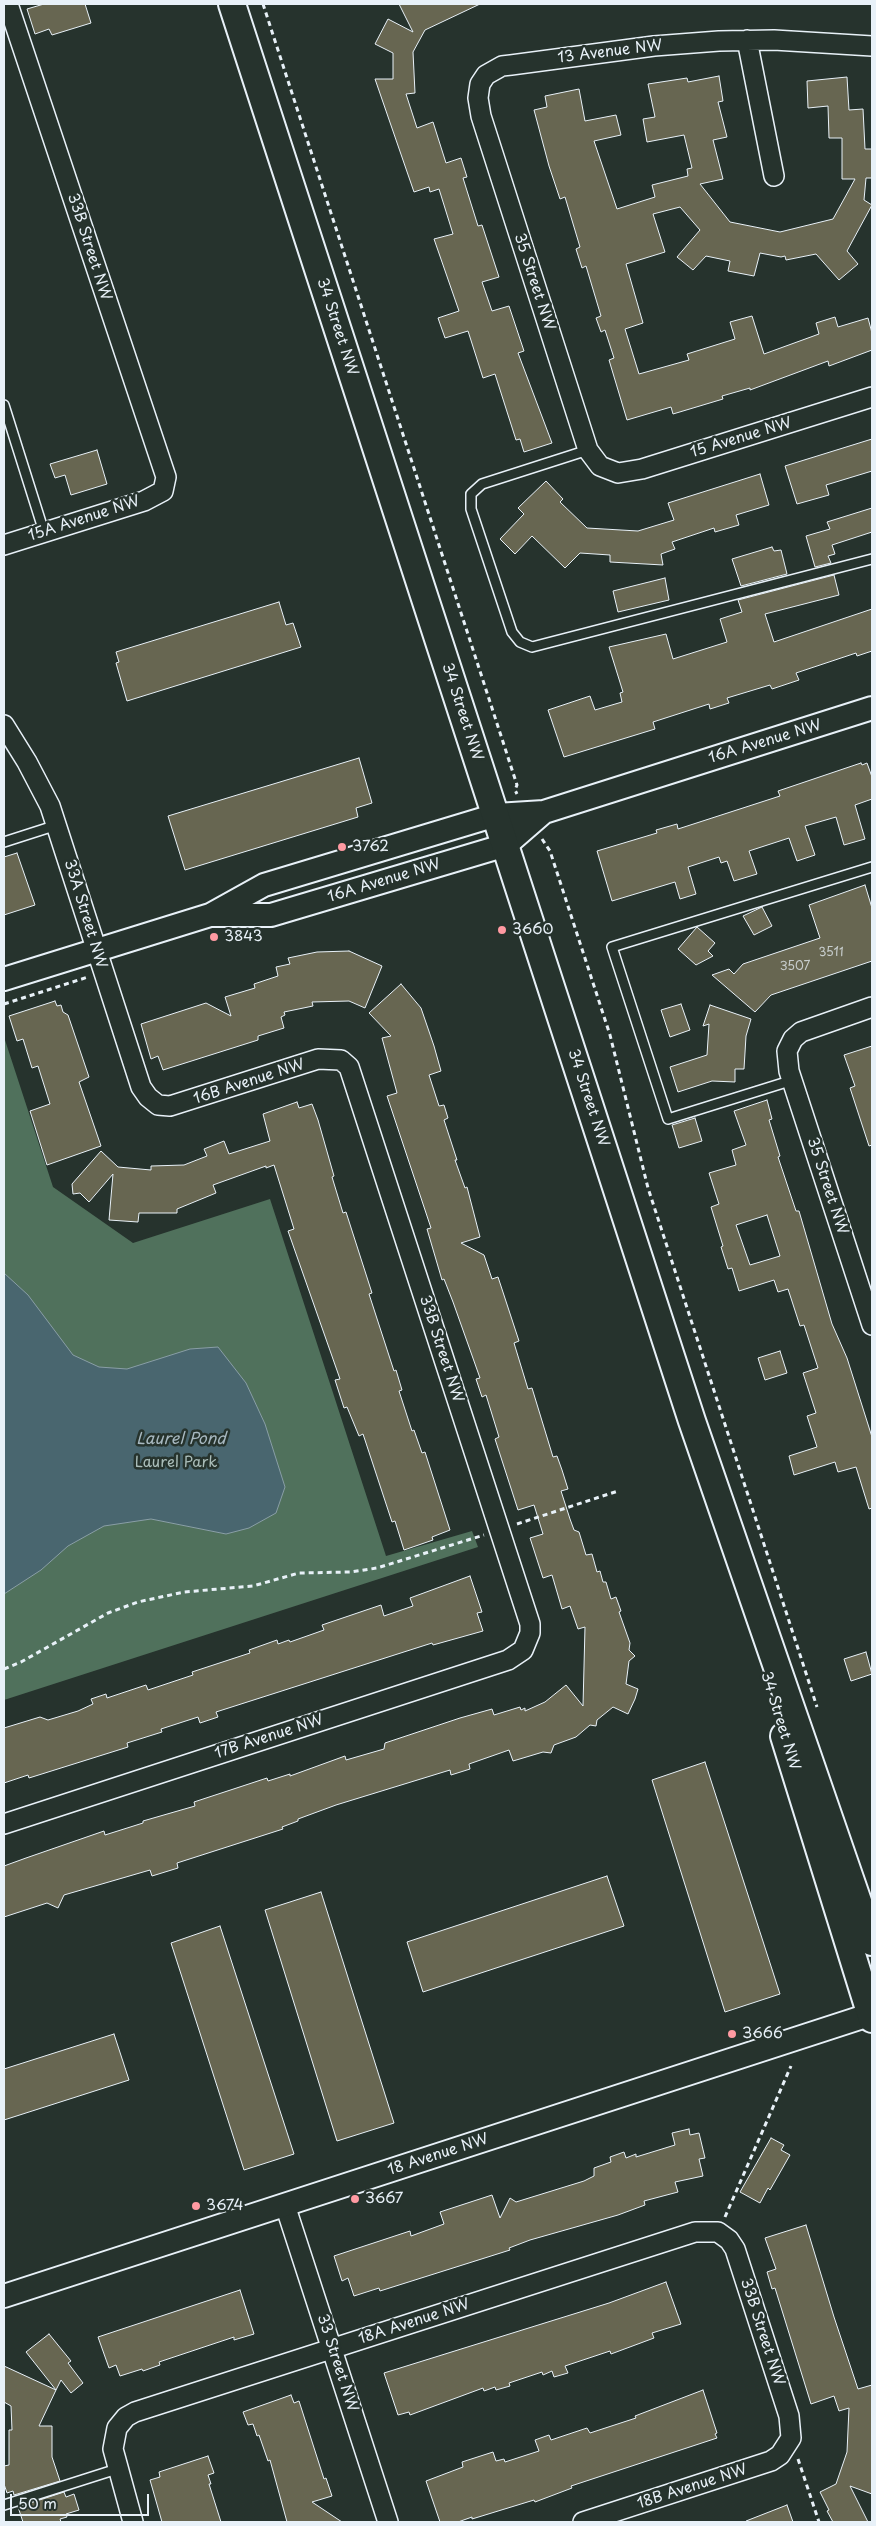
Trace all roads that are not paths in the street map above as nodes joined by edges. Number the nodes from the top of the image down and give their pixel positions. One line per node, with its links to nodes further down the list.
1 (8, 4): 11 (street, 33B Street NW)
2 (232, 4): 18 (main road, 34 Street NW)
3 (747, 40): 4 (street, 13 Avenue NW); 5 (street, 13 Avenue NW); 6 (street)
4 (872, 46)
5 (480, 84): 9 (street, 35 Street NW)
6 (774, 176)
7 (872, 397): 10 (street, 15 Avenue NW)
8 (4, 405): 12 (lane)
9 (588, 450): 10 (street, 35 Street NW); 14 (lane)
10 (608, 471)
11 (163, 491): 12 (street, 15A Avenue NW)
12 (44, 532): 13 (street, 15A Avenue NW)
13 (4, 545)
14 (872, 559)
15 (872, 708): 17 (street, 16A Avenue NW)
16 (4, 725): 19 (street, 33A Street NW)
17 (544, 812): 18 (street, 16A Avenue NW); 21 (street, 16A Avenue NW)
18 (496, 815): 21 (main road, 34 Street NW); 23 (street, 16A Avenue NW)
19 (57, 825): 20 (lane); 24 (street, 33A Street NW)
20 (4, 842)
21 (506, 845): 23 (street, 16A Avenue NW); 31 (main road, 34 Street NW)
22 (872, 866): 28 (lane)
23 (210, 915): 24 (street, 16A Avenue NW)
24 (97, 950): 25 (street, 16A Avenue NW); 29 (street, 33A Street NW)
25 (4, 979)
26 (872, 1007): 28 (street, 35 Street NW)
27 (340, 1060): 29 (street, 16B Avenue NW); 32 (street, 33B Street NW)
28 (793, 1080): 30 (street, 35 Street NW)
29 (158, 1105)
30 (872, 1325)
31 (692, 1421): 34 (main road, 34 Street NW); 35 (main road, 34 Street NW)
32 (528, 1641): 33 (street, 17B Avenue NW)
33 (4, 1824)
34 (872, 1942)
35 (872, 2016): 36 (street, 18 Avenue NW)
36 (285, 2205): 38 (street, 18 Avenue NW); 39 (street, 33 Street NW)
37 (718, 2232): 39 (street, 18A Avenue NW); 40 (street, 33B Street NW)
38 (4, 2296)
39 (333, 2349): 41 (street, 18A Avenue NW); 44 (street, 33 Street NW)
40 (791, 2438): 45 (street, 18B Avenue NW)
41 (117, 2469): 42 (lane); 43 (street)
42 (4, 2505)
43 (133, 2522)
44 (388, 2522)
45 (582, 2522)

